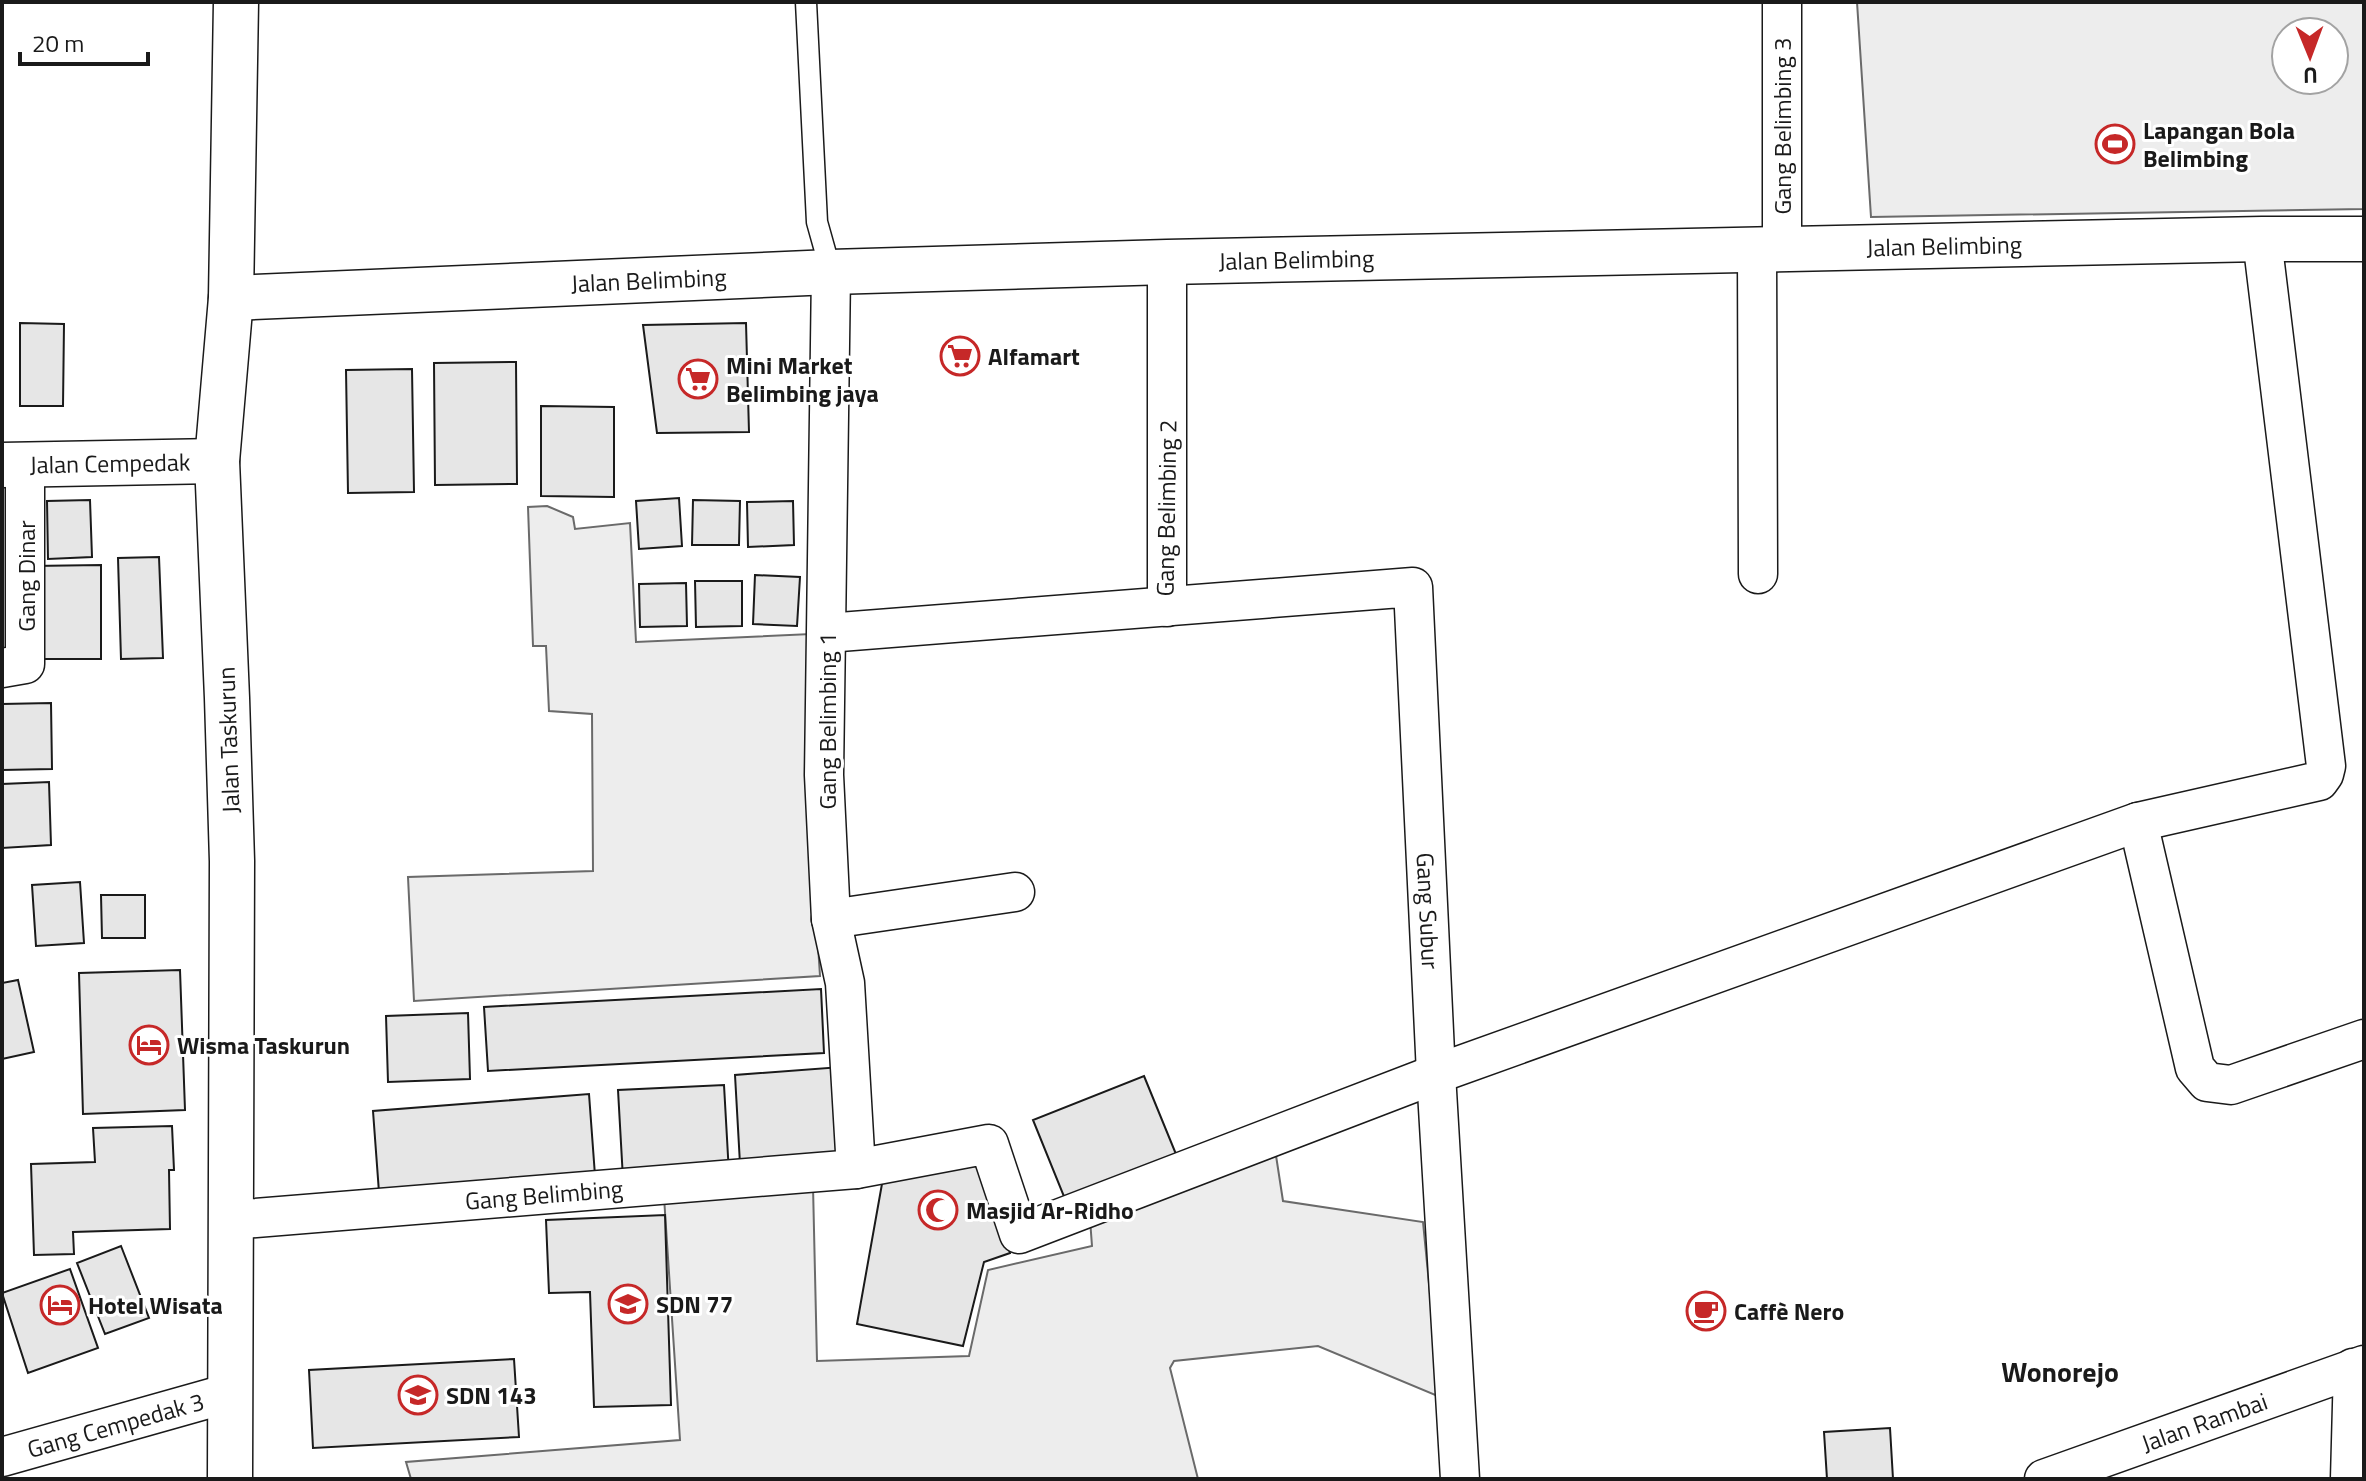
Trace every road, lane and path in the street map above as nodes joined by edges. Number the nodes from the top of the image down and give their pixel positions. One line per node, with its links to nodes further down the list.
1 (236, 2): 9 (street, Jalan Taskurun)
2 (806, 2): 8 (lane)
3 (1782, 2): 6 (street, Gang Belimbing 3)
4 (2262, 239): 5 (street, Jalan Belimbing); 6 (street, Jalan Belimbing); 16 (street)
5 (2364, 239)
6 (1770, 250): 7 (street, Jalan Belimbing); 12 (street, Gang Belimbing 3)
7 (1167, 262): 8 (street, Jalan Belimbing); 13 (street, Gang Belimbing 2)
8 (831, 272): 9 (street, Jalan Belimbing); 14 (street, Gang Belimbing 1)
9 (231, 298): 10 (street, Jalan Taskurun)
10 (217, 461): 11 (street, Jalan Cempedak); 22 (street, Jalan Taskurun)
11 (14, 465): 15 (street, Gang Dinar)
12 (1758, 574)
13 (1167, 607): 14 (street, Gang Belimbing 2); 20 (street, Gang Subur)
14 (827, 633): 18 (street, Gang Belimbing 1)
15 (2, 668)
16 (2138, 822): 19 (street); 20 (street)
17 (1015, 892): 18 (street)
18 (831, 919): 21 (street, Gang Belimbing 1)
19 (2364, 1039)
20 (1436, 1074): 21 (street, Gang Belimbing); 27 (street, Gang Subur)
21 (856, 1169): 22 (street, Gang Belimbing)
22 (231, 1220): 24 (street, Jalan Taskurun)
23 (2358, 1366): 28 (street, Jalan Rambai); 29 (street)
24 (229, 1393): 25 (street, Gang Cempedak 3); 26 (street, Jalan Taskurun)
25 (2, 1457)
26 (230, 1479)
27 (1460, 1479)
28 (2044, 1479)
29 (2350, 1479)

